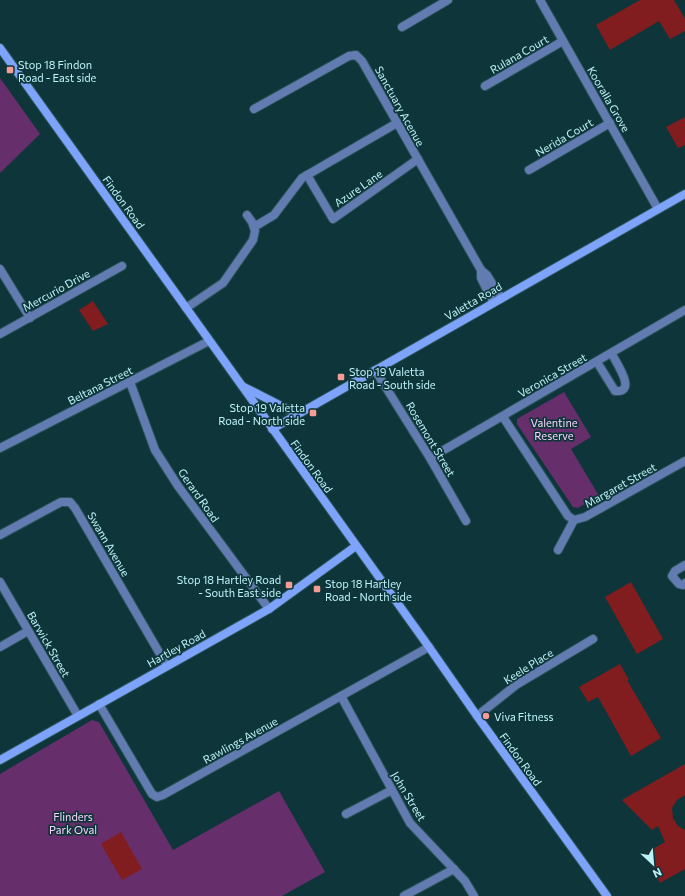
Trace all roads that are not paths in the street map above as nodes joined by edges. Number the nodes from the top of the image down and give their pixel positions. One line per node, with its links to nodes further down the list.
1 (448, 0): 3 (street)
2 (540, 0): 4 (street, Kooralla Grove)
3 (402, 27)
4 (563, 41): 6 (street, Rulana Court); 9 (street, Kooralla Grove)
5 (0, 48): 22 (main road, Findon Road)
6 (485, 86)
7 (254, 109): 8 (street, Sanctuary Acenue)
8 (398, 123): 10 (street, Sanctuary Acenue); 12 (street)
9 (610, 123): 11 (street, Nerida Court); 14 (street, Kooralla Grove)
10 (418, 159): 12 (street, Azure Lane); 19 (street, Sanctuary Acenue)
11 (529, 170)
12 (307, 175): 16 (street)
13 (685, 194): 14 (main road, Valetta Road)
14 (658, 209): 20 (main road, Valetta Road)
15 (246, 215): 16 (street)
16 (254, 227): 22 (street)
17 (122, 266): 24 (street, Mercurio Drive)
18 (0, 269): 24 (street)
19 (481, 270): 20 (street, Sanctuary Acenue); 21 (street, Sanctuary Acenue)
20 (501, 298): 21 (main road, Valetta Road)
21 (493, 302): 29 (main road, Valetta Road)
22 (186, 308): 26 (main road, Findon Road)
23 (685, 310): 27 (street, Veronica Street)
24 (30, 318): 25 (street, Mercurio Drive)
25 (0, 334)
26 (209, 341): 30 (street, Beltana Street); 31 (main road, Findon Road)
27 (612, 354): 28 (street, Veronica Street); 28 (street)
28 (597, 362): 33 (street, Veronica Street)
29 (375, 370): 32 (main road, Valetta Road); 36 (street, Rosemont Street)
30 (130, 382): 35 (street, Beltana Street); 46 (street, Gerard Road)
31 (241, 386): 32 (main road); 34 (main road, Findon Road)
32 (297, 414): 34 (main road, Valetta Road)
33 (503, 416): 36 (street, Veronica Street); 38 (street)
34 (272, 429): 41 (main road, Findon Road)
35 (0, 448)
36 (430, 458): 39 (street, Rosemont Street)
37 (685, 461): 38 (street, Margaret Street)
38 (574, 520): 42 (street)
39 (466, 521)
40 (0, 535): 51 (street, Swann Avenue)
41 (356, 546): 46 (main road, Hartley Road); 50 (main road, Findon Road)
42 (558, 550)
43 (685, 565): 45 (street)
44 (0, 582): 47 (street, Barwick Street)
45 (685, 583)
46 (269, 609): 51 (main road, Hartley Road)
47 (28, 631): 49 (street); 54 (street, Barwick Street)
48 (593, 639): 55 (street, Keele Place)
49 (0, 647)
50 (429, 647): 52 (street, Rawlings Avenue); 55 (main road, Findon Road)
51 (167, 666): 53 (main road, Hartley Road)
52 (341, 696): 53 (street, Rawlings Avenue); 57 (street, John Street)
53 (99, 704): 54 (main road, Hartley Road)
54 (78, 716): 56 (main road, Hartley Road)
55 (477, 716): 62 (main road, Findon Road)
56 (0, 760)
57 (392, 790): 58 (street); 59 (street, John Street)
58 (346, 814)
59 (454, 869): 60 (street); 61 (street, John Street)
60 (404, 896)
61 (474, 896)
62 (607, 896)

